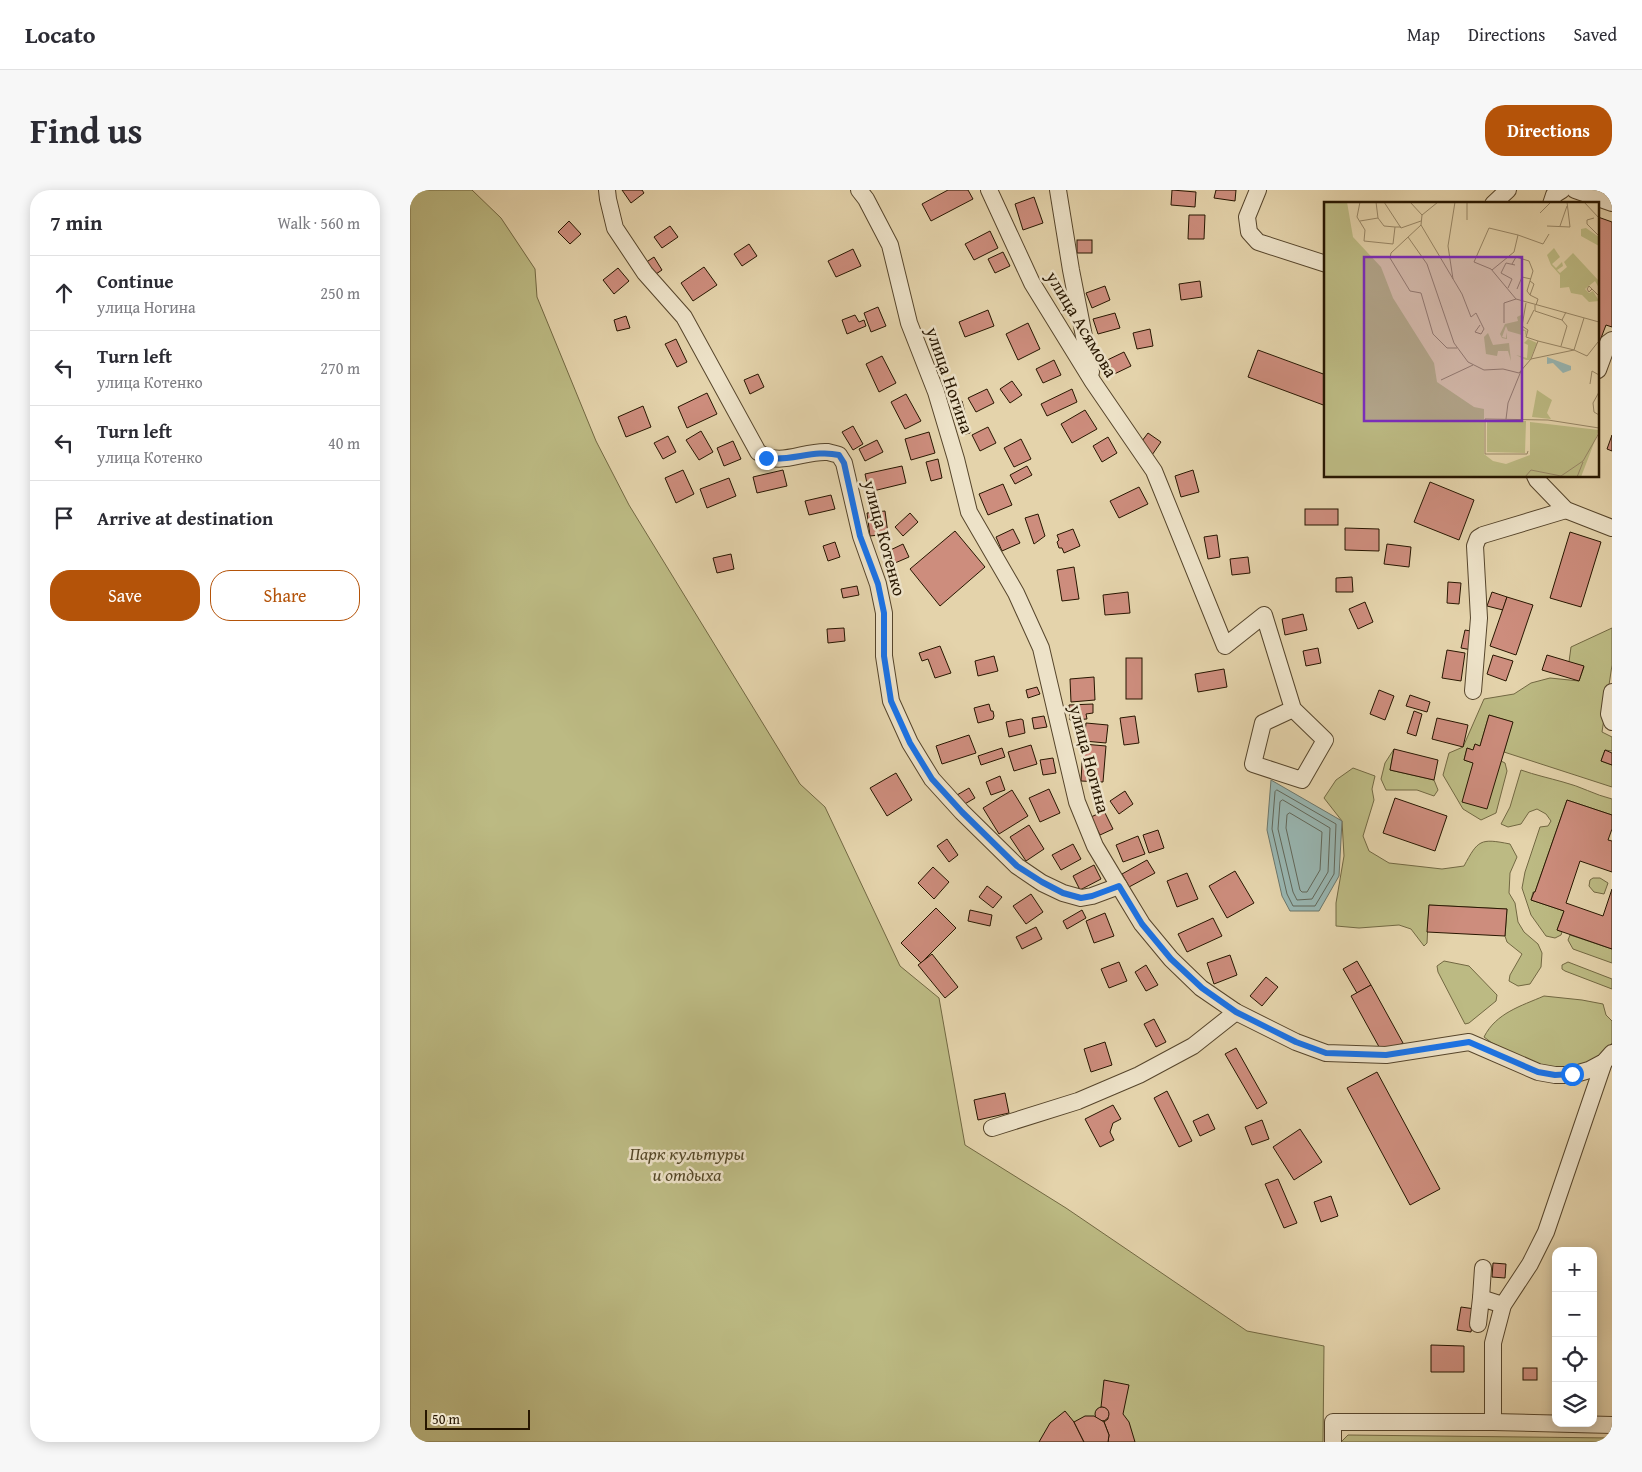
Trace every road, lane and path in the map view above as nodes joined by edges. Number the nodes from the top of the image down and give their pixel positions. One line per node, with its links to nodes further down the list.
1 (608, 190): 23 (street, улица Котенко)
2 (859, 190): 23 (street, улица Ногина)
3 (989, 190): 15 (street, улица Асямова)
4 (1058, 190): 15 (street)
5 (1258, 190): 12 (street)
6 (1508, 190): 9 (street)
7 (1562, 190): 10 (street)
8 (1575, 190): 11 (street)
9 (1495, 202)
10 (1552, 202)
11 (1612, 203)
12 (1324, 263)
13 (1612, 340): 14 (street)
14 (1600, 365)
15 (1093, 382): 21 (street, улица Асямова)
16 (1536, 478): 17 (street)
17 (1566, 510): 18 (street); 19 (street)
18 (1612, 528)
19 (1473, 691)
20 (1612, 692): 22 (street)
21 (1293, 709): 21 (street)
22 (1612, 722)
23 (1119, 886): 24 (street, улица Ногина)
24 (1236, 1012): 25 (street, улица Ногина); 26 (street)
25 (1608, 1057): 29 (street)
26 (992, 1128)
27 (1483, 1268): 28 (street)
28 (1481, 1298): 29 (street); 30 (street)
29 (1503, 1305): 31 (street)
30 (1478, 1324)
31 (1493, 1422): 32 (street); 33 (street)
32 (1612, 1425)
33 (1333, 1442)

